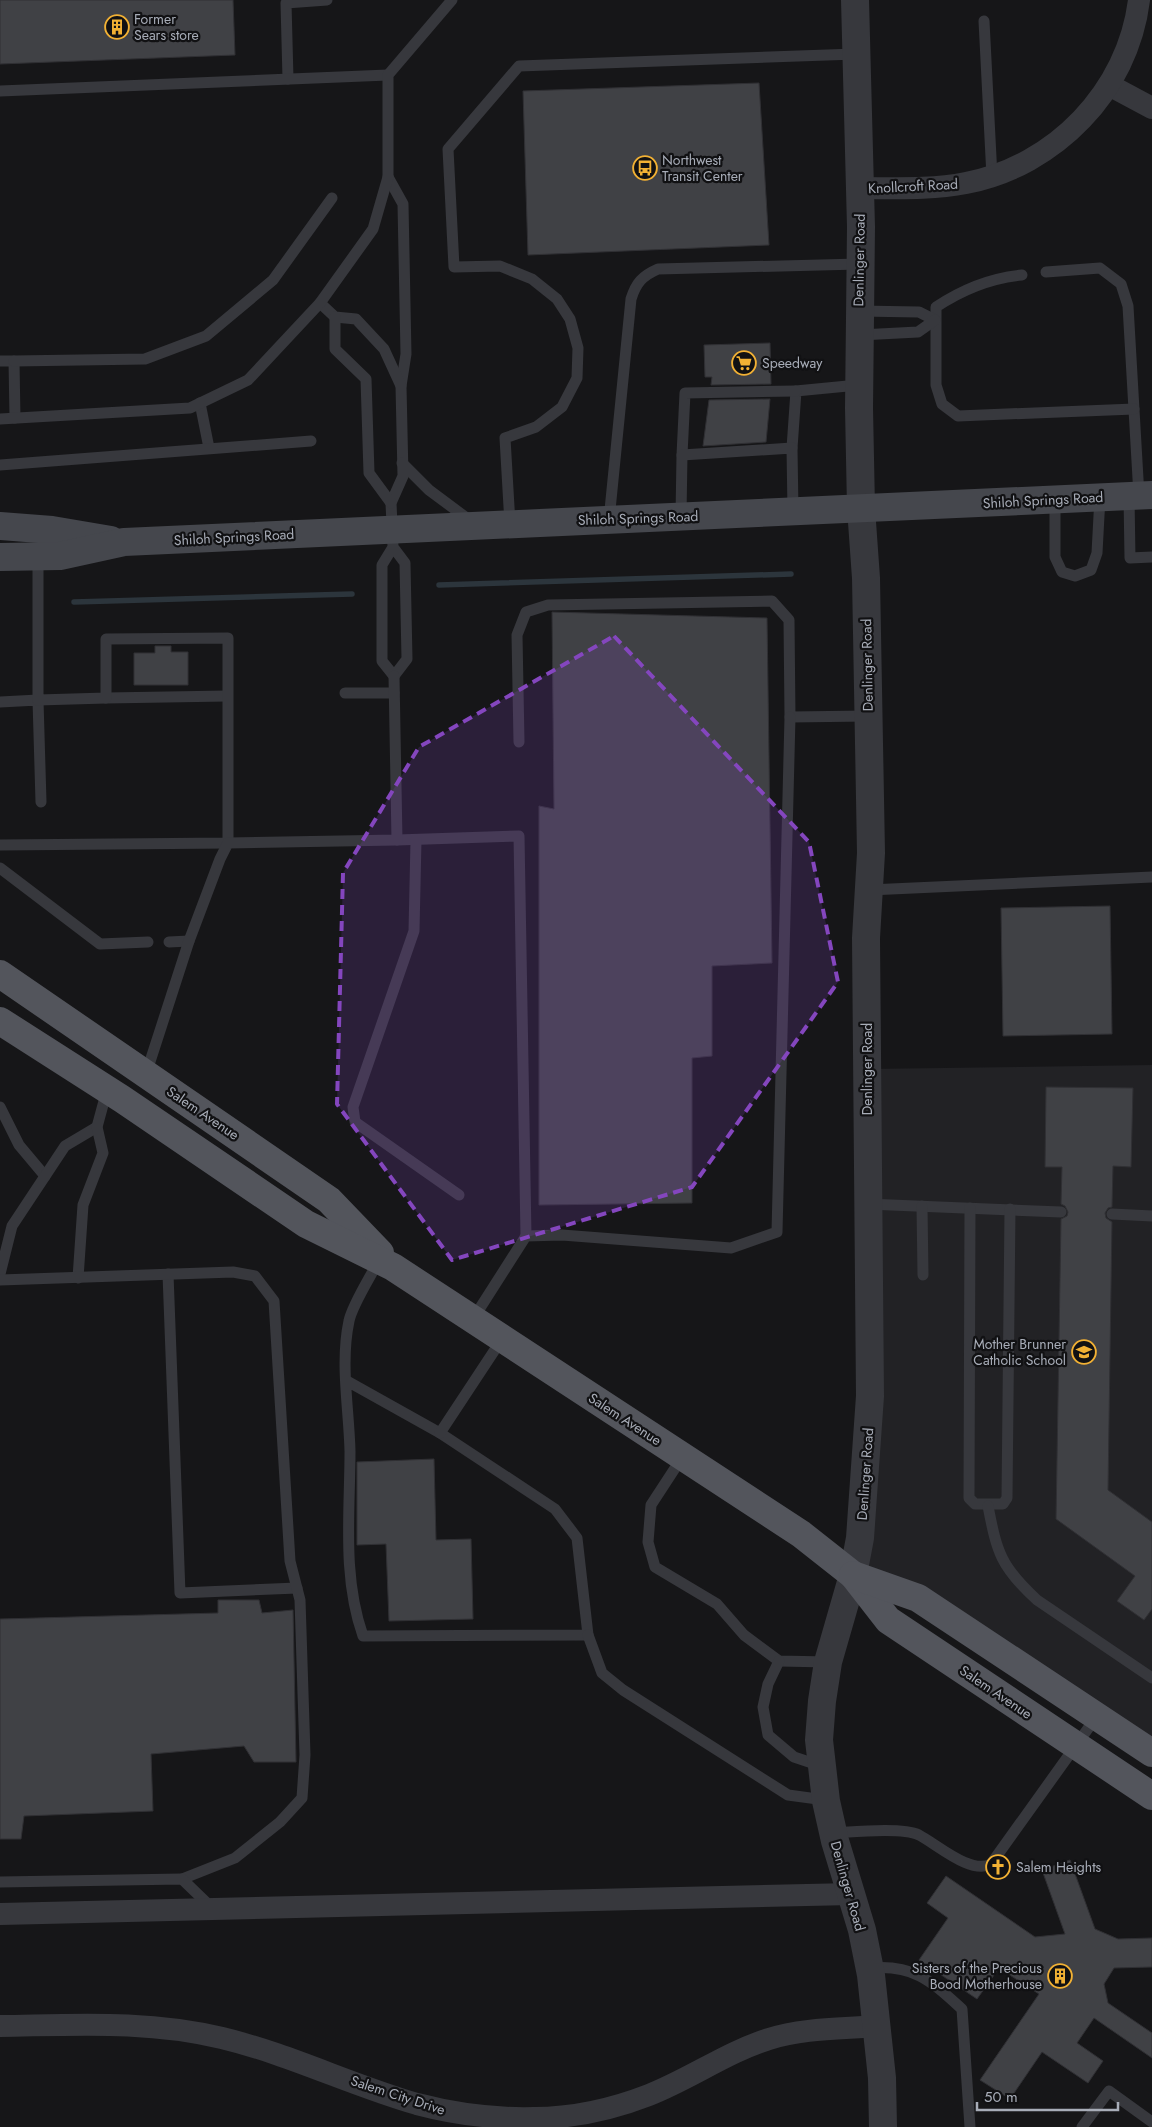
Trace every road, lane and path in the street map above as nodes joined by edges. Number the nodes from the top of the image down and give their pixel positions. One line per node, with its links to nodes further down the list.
1 (327, 0): 8 (lane)
2 (452, 0): 7 (lane)
3 (855, 0): 6 (street, Denlinger Road)
4 (1139, 0): 9 (street, Knollcroft Road)
5 (984, 21): 12 (lane)
6 (856, 54): 14 (street, Denlinger Road); 45 (lane)
7 (388, 75): 8 (lane); 13 (lane)
8 (288, 79): 10 (lane)
9 (1109, 85): 11 (street); 12 (street, Knollcroft Road)
10 (0, 91)
11 (1152, 108)
12 (992, 176): 14 (street, Knollcroft Road)
13 (388, 177): 19 (lane); 26 (lane)
14 (860, 188): 16 (street, Denlinger Road)
15 (332, 198): 24 (lane)
16 (859, 264): 22 (street, Denlinger Road); 44 (lane)
17 (1046, 272): 29 (lane)
18 (1022, 275): 21 (lane)
19 (320, 303): 20 (lane); 28 (lane)
20 (335, 317): 26 (lane); 47 (lane)
21 (935, 320): 22 (lane); 22 (lane); 29 (lane)
22 (858, 323): 25 (street, Denlinger Road)
23 (0, 361): 24 (lane)
24 (14, 361): 30 (lane)
25 (858, 385): 27 (lane); 41 (street, Denlinger Road)
26 (402, 386): 36 (lane)
27 (796, 391): 34 (lane); 35 (lane)
28 (200, 403): 30 (lane); 33 (lane)
29 (1134, 409): 38 (lane)
30 (15, 418): 31 (lane)
31 (0, 419)
32 (311, 441): 33 (lane)
33 (209, 448): 37 (lane)
34 (792, 448): 35 (lane); 42 (lane)
35 (682, 455): 43 (lane)
36 (402, 463): 47 (lane); 48 (lane)
37 (0, 465)
38 (1140, 496): 39 (main road, Shiloh Springs Road); 52 (lane)
39 (1100, 497): 40 (main road, Shiloh Springs Road); 40 (lane)
40 (1054, 499): 41 (main road, Shiloh Springs Road)
41 (861, 508): 42 (main road, Shiloh Springs Road); 60 (street, Denlinger Road)
42 (793, 511): 43 (main road, Shiloh Springs Road)
43 (681, 516): 44 (main road, Shiloh Springs Road)
44 (609, 520): 45 (main road, Shiloh Springs Road)
45 (510, 524): 48 (main road, Shiloh Springs Road)
46 (0, 526): 49 (main road, Shiloh Springs Road)
47 (392, 526): 48 (main road, Shiloh Springs Road); 49 (main road, Shiloh Springs Road); 53 (lane); 53 (lane)
48 (477, 526)
49 (124, 542): 50 (main road, Shiloh Springs Road)
50 (38, 556): 51 (main road, Shiloh Springs Road); 58 (lane)
51 (0, 557)
52 (1152, 557)
53 (394, 676): 54 (lane)
54 (394, 692): 55 (lane); 64 (lane)
55 (346, 694)
56 (227, 696): 57 (lane); 57 (lane); 66 (lane)
57 (106, 698): 58 (lane)
58 (38, 700): 59 (lane); 63 (lane)
59 (0, 702)
60 (868, 716): 61 (lane); 70 (street, Denlinger Road)
61 (790, 717): 62 (lane); 90 (lane)
62 (519, 742)
63 (41, 802)
64 (397, 840): 65 (lane); 66 (lane)
65 (416, 840): 82 (lane); 90 (lane)
66 (228, 843): 67 (lane); 71 (lane)
67 (0, 845)
68 (0, 868): 72 (lane)
69 (1152, 877): 70 (lane)
70 (869, 890): 83 (street, Denlinger Road)
71 (189, 941): 73 (lane); 76 (lane)
72 (148, 942)
73 (169, 942)
74 (0, 974): 76 (main road, Salem Avenue)
75 (0, 1021): 77 (main road, Salem Avenue)
76 (146, 1074): 81 (main road, Salem Avenue)
77 (107, 1090): 79 (lane); 81 (main road); 91 (main road, Salem Avenue)
78 (0, 1107): 80 (lane)
79 (97, 1127): 80 (lane); 95 (lane)
80 (45, 1176): 92 (lane)
81 (316, 1191): 91 (main road, Salem Avenue)
82 (459, 1195)
83 (867, 1204): 84 (lane); 103 (street, Denlinger Road)
84 (922, 1206): 85 (lane); 94 (lane)
85 (970, 1208): 86 (lane); 102 (lane)
86 (1010, 1209): 87 (lane); 102 (lane)
87 (1061, 1212)
88 (1112, 1214): 89 (lane)
89 (1152, 1216)
90 (526, 1236): 97 (lane)
91 (386, 1263): 97 (main road, Salem Avenue); 99 (lane)
92 (0, 1274)
93 (168, 1274): 95 (lane); 104 (lane); 104 (lane)
94 (923, 1275)
95 (78, 1278): 96 (lane)
96 (0, 1280)
97 (473, 1319): 98 (main road, Salem Avenue)
98 (502, 1338): 100 (lane); 101 (main road, Salem Avenue)
99 (347, 1381): 100 (lane); 105 (lane)
100 (440, 1433): 105 (lane)
101 (683, 1456): 103 (main road, Salem Avenue); 106 (lane)
102 (988, 1506): 108 (lane)
103 (853, 1575): 107 (street, Denlinger Road); 109 (main road, Salem Avenue); 110 (main road, Salem Avenue)
104 (296, 1588): 116 (lane)
105 (588, 1635): 114 (lane)
106 (779, 1661): 107 (lane); 112 (lane)
107 (828, 1662): 112 (street, Denlinger Road)
108 (1152, 1678)
109 (1097, 1716): 110 (lane); 111 (main road, Salem Avenue)
110 (1076, 1745): 113 (main road, Salem Avenue); 115 (lane)
111 (1152, 1753)
112 (821, 1766): 114 (street, Denlinger Road)
113 (1152, 1796)
114 (826, 1801): 115 (street, Denlinger Road)
115 (833, 1833): 118 (street, Denlinger Road)
116 (182, 1879): 117 (lane); 119 (lane)
117 (0, 1882)
118 (852, 1894): 119 (street); 121 (street, Denlinger Road)
119 (212, 1908): 120 (street)
120 (0, 1914)
121 (870, 1968): 123 (street, Denlinger Road); 126 (lane)
122 (0, 2026): 123 (street, Salem City Drive)
123 (878, 2026): 125 (street, Denlinger Road)
124 (1152, 2122): 127 (lane)
125 (883, 2127)
126 (970, 2127)
127 (1082, 2127)

